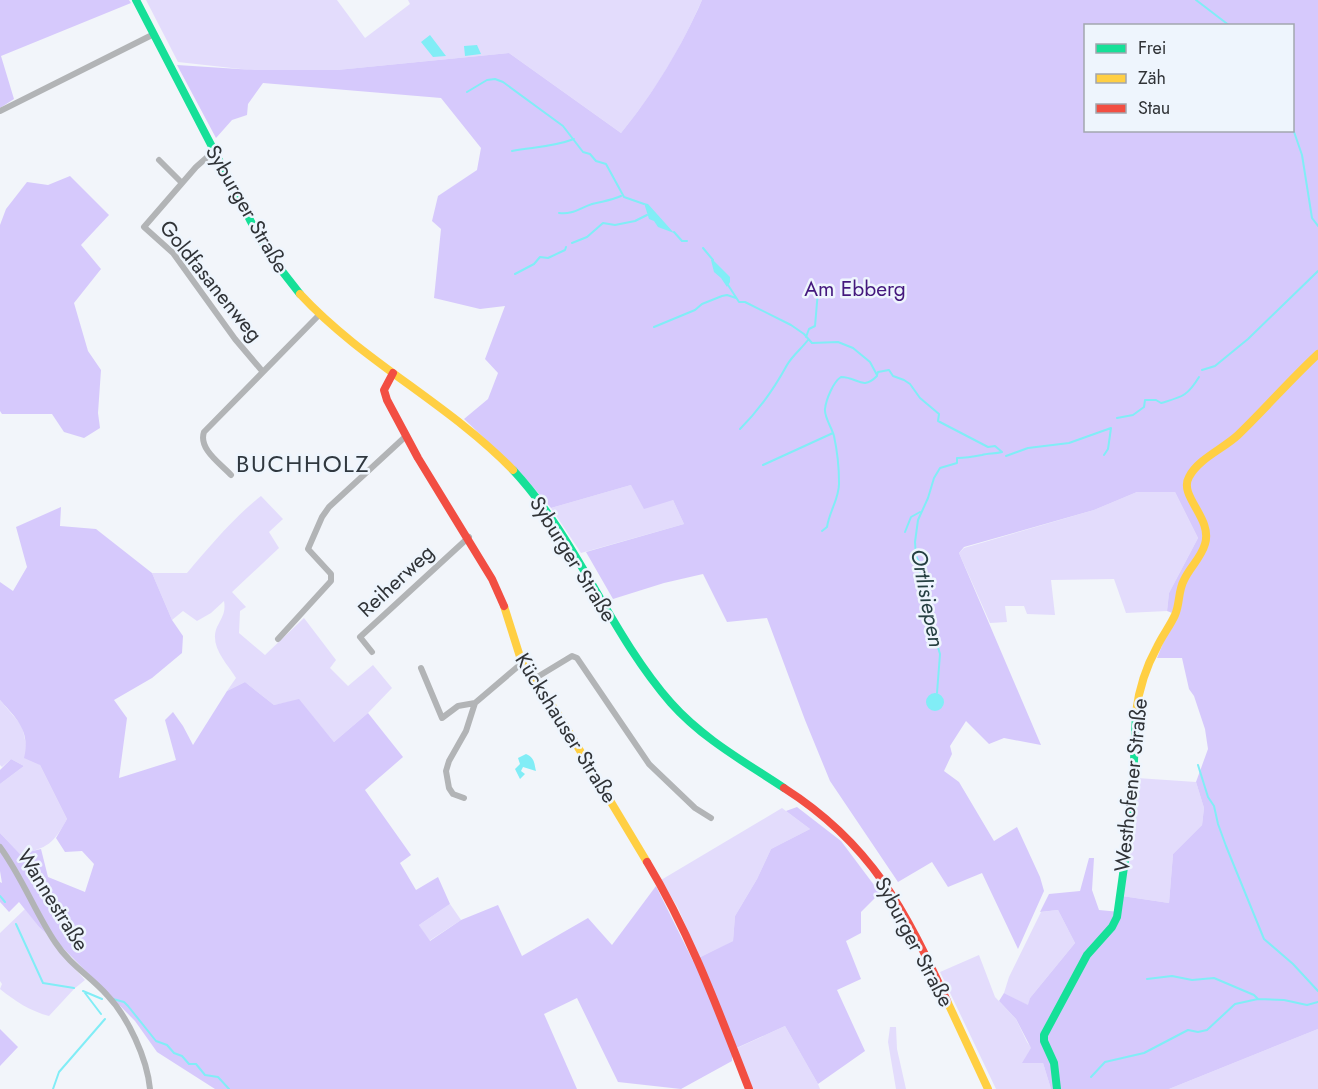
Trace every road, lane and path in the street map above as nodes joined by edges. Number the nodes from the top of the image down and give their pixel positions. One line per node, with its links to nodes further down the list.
1 (136, 0): 2 (street, Syburger Straße)
2 (154, 34): 3 (street); 4 (street, Syburger Straße)
3 (0, 111)
4 (213, 152): 6 (street, Goldfasanenweg); 7 (street, Syburger Straße)
5 (159, 160): 6 (street)
6 (182, 183): 9 (street, Goldfasanenweg)
7 (320, 314): 9 (street); 10 (street, Syburger Straße)
8 (1318, 354): 26 (street, Westhofener Straße)
9 (263, 372): 12 (street)
10 (393, 373): 11 (street, Kückshauser Straße); 25 (street, Syburger Straße)
11 (406, 436): 13 (street, Kückshauser Straße); 14 (street)
12 (231, 475)
13 (469, 537): 15 (street, Reiherweg); 16 (street, Kückshauser Straße)
14 (278, 639)
15 (372, 652)
16 (522, 663): 18 (street, Kückshauser Straße); 19 (street)
17 (421, 669): 19 (street)
18 (534, 679): 21 (street); 24 (street, Kückshauser Straße)
19 (475, 703): 20 (street)
20 (464, 798)
21 (711, 819)
22 (0, 847): 23 (street, Wannestraße)
23 (150, 1089)
24 (749, 1089)
25 (988, 1089)
26 (1057, 1089)

